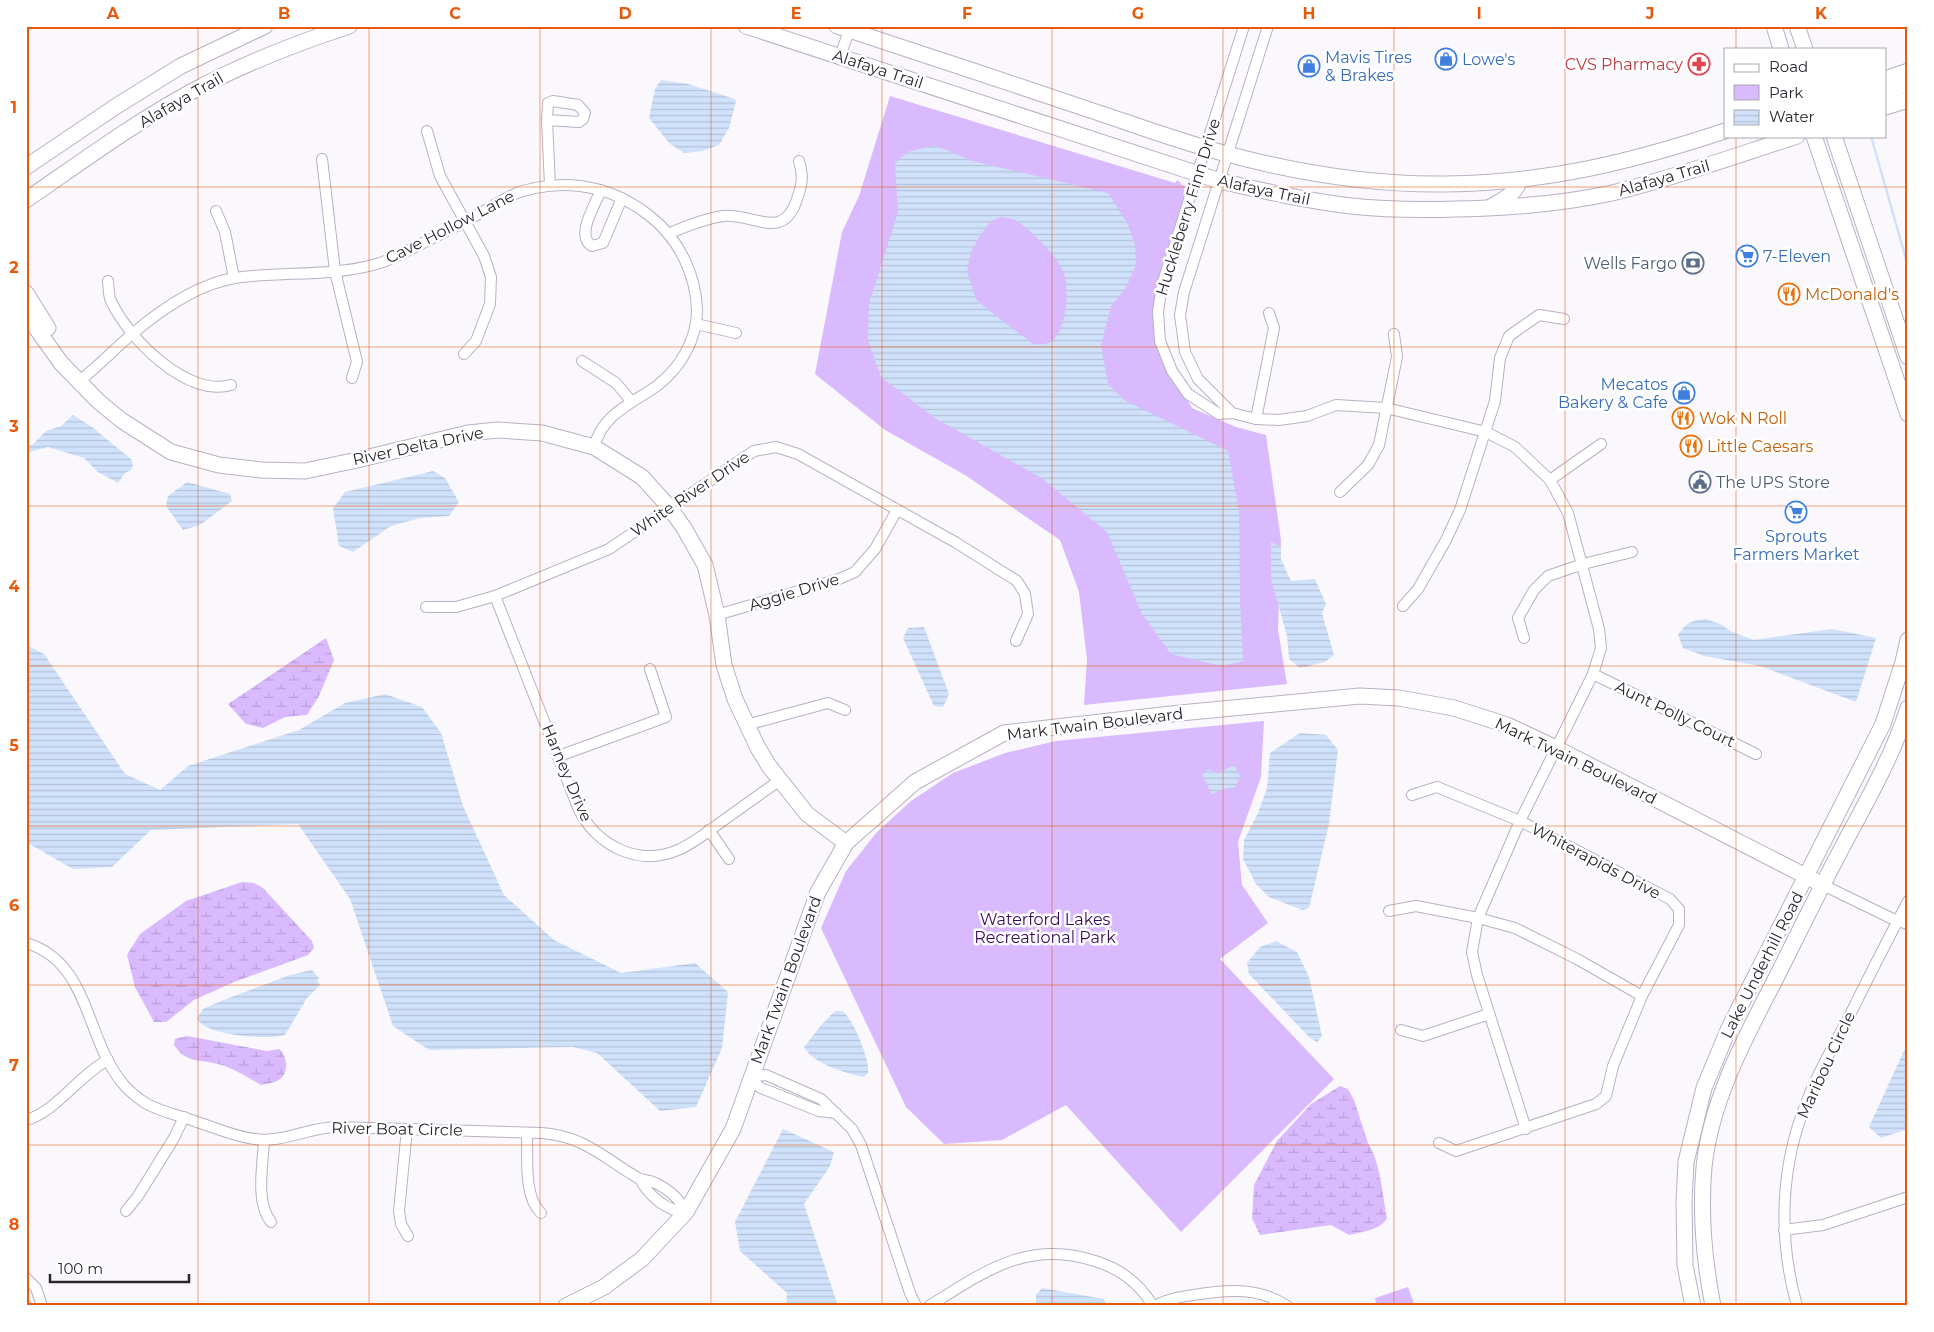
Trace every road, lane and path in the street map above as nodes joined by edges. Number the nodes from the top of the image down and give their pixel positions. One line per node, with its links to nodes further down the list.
1 (265, 26): 28 (street, Alafaya Trail)
2 (349, 26): 35 (street, Alafaya Trail)
3 (746, 26): 11 (street, Alafaya Trail)
4 (1244, 26): 24 (street, Huckleberry Finn Drive)
5 (1268, 26): 25 (street, Huckleberry Finn Drive)
6 (1774, 26): 9 (street)
7 (1797, 26): 10 (street)
8 (846, 28): 11 (street); 24 (street, Alafaya Trail)
9 (1781, 48)
10 (1804, 48)
11 (840, 56): 29 (street, Alafaya Trail)
12 (1908, 71): 13 (street)
13 (1886, 79)
14 (1908, 84): 15 (street)
15 (1886, 92)
16 (1908, 100): 17 (street)
17 (1886, 107)
18 (547, 120): 18 (street); 32 (street)
19 (427, 131): 38 (street)
20 (1724, 131): 30 (street, Alafaya Trail)
21 (1791, 138): 36 (street, Alafaya Trail)
22 (1815, 138): 49 (street)
23 (1835, 138): 47 (street)
24 (1205, 147): 25 (street, Alafaya Trail); 29 (street, Huckleberry Finn Drive)
25 (1227, 154): 30 (street, Alafaya Trail); 31 (street, Huckleberry Finn Drive)
26 (322, 159): 40 (street)
27 (799, 160): 39 (street)
28 (26, 168)
29 (1197, 173): 31 (street, Alafaya Trail); 61 (street, Huckleberry Finn Drive)
30 (1520, 180): 36 (street)
31 (1220, 181): 36 (street, Alafaya Trail); 61 (street, Huckleberry Finn Drive)
32 (550, 185): 33 (street, Cave Hollow Lane); 38 (street, Cave Hollow Lane)
33 (601, 190): 34 (street, Cave Hollow Lane); 34 (street)
34 (622, 198): 39 (street, Cave Hollow Lane)
35 (26, 200)
36 (1489, 208)
37 (216, 211): 41 (street)
38 (465, 222): 40 (street, Cave Hollow Lane); 53 (street)
39 (668, 234): 48 (street, Cave Hollow Lane)
40 (335, 271): 41 (street, Cave Hollow Lane); 56 (street)
41 (234, 278): 51 (street, Cave Hollow Lane)
42 (108, 282): 51 (street)
43 (26, 293): 57 (street, River Delta Drive)
44 (1269, 313): 63 (street)
45 (26, 314): 57 (street, River Delta Drive)
46 (1564, 319): 64 (street)
47 (1897, 323): 49 (street); 54 (street)
48 (696, 324): 50 (street); 59 (street, Cave Hollow Lane)
49 (1879, 328): 62 (street)
50 (736, 333)
51 (132, 334): 57 (street, Cave Hollow Lane); 58 (street)
52 (1394, 334): 60 (street)
53 (464, 354)
54 (1908, 357)
55 (582, 361): 59 (street)
56 (352, 378)
57 (79, 381): 66 (street, River Delta Drive)
58 (231, 385)
59 (632, 402): 66 (street, Cave Hollow Lane)
60 (1386, 408): 63 (street, Huckleberry Finn Drive); 64 (street, Huckleberry Finn Drive); 68 (street)
61 (1232, 413): 63 (street, Huckleberry Finn Drive)
62 (1908, 414)
63 (1256, 419)
64 (1486, 432): 67 (street, Huckleberry Finn Drive); 74 (street)
65 (1601, 444): 67 (street)
66 (594, 447): 69 (street, River Delta Drive)
67 (1550, 480): 72 (street, Huckleberry Finn Drive)
68 (1340, 492)
69 (669, 507): 70 (street, White River Drive); 73 (street, White River Drive); 76 (street, River Delta Drive)
70 (897, 510): 76 (street, Aggie Drive); 79 (street, White River Drive)
71 (1632, 552): 72 (street)
72 (1583, 564): 77 (street); 81 (street, Huckleberry Finn Drive)
73 (495, 596): 75 (street, White River Drive); 87 (street, Harney Drive)
74 (1403, 606)
75 (426, 607)
76 (717, 615): 84 (street, River Delta Drive)
77 (1524, 638)
78 (1908, 640): 94 (street, Lake Underhill Road)
79 (1016, 641)
80 (650, 670): 87 (street)
81 (1593, 674): 85 (street, Huckleberry Finn Drive); 86 (street, Aunt Polly Court)
82 (1908, 708): 95 (street, Lake Underhill Road)
83 (845, 710): 84 (street)
84 (746, 725): 88 (street, River Delta Drive)
85 (1556, 748): 90 (street, Huckleberry Finn Drive); 92 (street, Mark Twain Boulevard); 94 (street, Mark Twain Boulevard)
86 (1756, 754)
87 (559, 756): 91 (street, Harney Drive)
88 (780, 780): 91 (street, Harney Drive); 92 (street, River Delta Drive)
89 (1412, 795): 90 (street, Whiterapids Drive)
90 (1520, 821): 98 (street, Huckleberry Finn Drive); 102 (street, Whiterapids Drive)
91 (709, 830): 93 (street)
92 (846, 843): 106 (street, Mark Twain Boulevard)
93 (729, 859)
94 (1806, 876): 95 (street); 128 (street, Lake Underhill Road)
95 (1822, 885): 99 (street); 129 (street, Lake Underhill Road)
96 (1908, 900): 99 (street, Maribou Circle)
97 (1390, 911): 98 (street)
98 (1478, 918): 102 (street); 103 (street, Huckleberry Finn Drive)
99 (1897, 921): 100 (street); 119 (street, Maribou Circle)
100 (1908, 924)
101 (26, 943): 105 (street, River Boat Circle)
102 (1642, 996): 110 (street, Whiterapids Drive)
103 (1489, 1014): 104 (street); 110 (street, Huckleberry Finn Drive)
104 (1401, 1030)
105 (108, 1060): 107 (street, River Boat Circle); 108 (street)
106 (752, 1076): 116 (street, Mark Twain Boulevard); 124 (street)
107 (184, 1117): 112 (street, River Boat Circle); 115 (street)
108 (26, 1120)
109 (407, 1129): 111 (street, River Boat Circle); 112 (street, River Boat Circle); 120 (street)
110 (1526, 1129): 113 (street, Whiterapids Drive)
111 (528, 1133): 116 (street, River Boat Circle); 117 (street)
112 (264, 1140): 118 (street)
113 (1439, 1143)
114 (1908, 1197): 119 (street)
115 (126, 1211)
116 (686, 1212): 123 (street, Mark Twain Boulevard)
117 (541, 1213)
118 (271, 1222)
119 (1784, 1230): 130 (street, Maribou Circle)
120 (408, 1236)
121 (26, 1278): 122 (street)
122 (42, 1306)
123 (566, 1306)
124 (916, 1306)
125 (929, 1306): 126 (street)
126 (1154, 1306): 127 (street)
127 (1287, 1306)
128 (1693, 1306)
129 (1713, 1306)
130 (1797, 1306)

